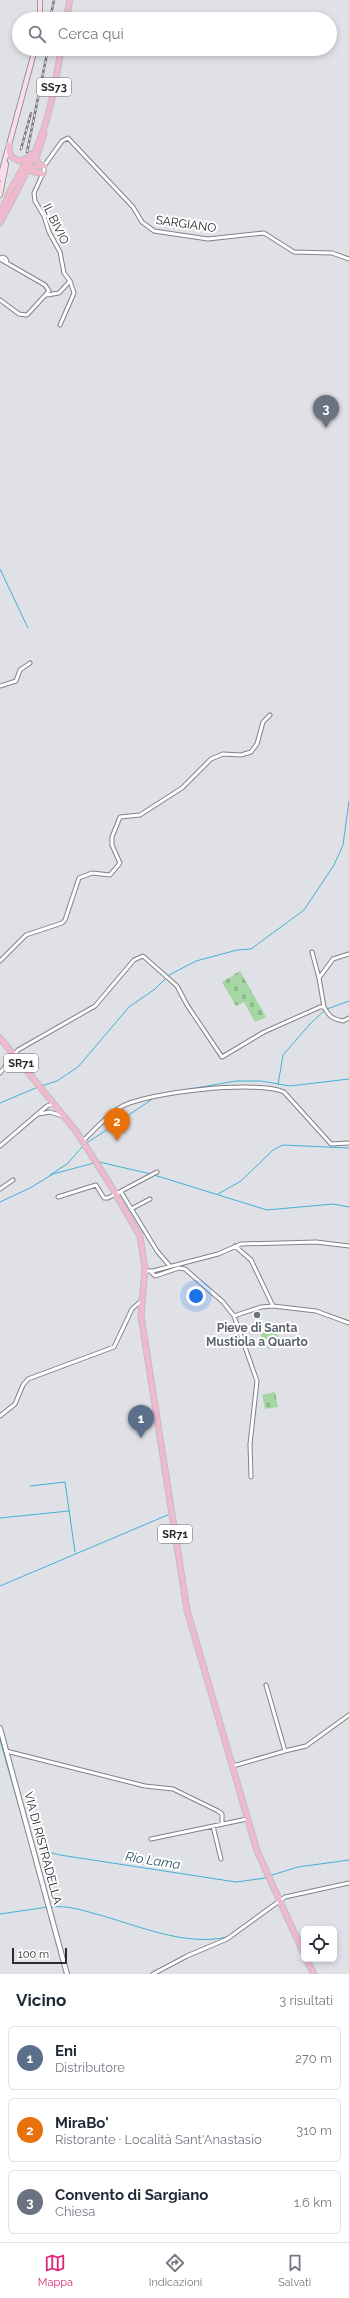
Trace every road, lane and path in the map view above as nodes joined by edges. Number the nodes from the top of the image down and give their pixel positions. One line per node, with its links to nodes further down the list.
1 (40, 0): 3 (main road)
2 (70, 0): 4 (main road)
3 (40, 12)
4 (67, 12)
5 (33, 56): 8 (main road)
6 (60, 56): 7 (main road, SS73)
7 (45, 125): 9 (main road, SS73); 10 (main road); 11 (main road, SS73)
8 (9, 146): 9 (main road); 13 (main road)
9 (33, 151): 15 (main road, SS73)
10 (41, 165): 11 (main road); 12 (street, IL BIVIO); 19 (street, SARGIANO)
11 (27, 170): 12 (main road); 15 (main road, SS73)
12 (43, 174): 21 (street, IL BIVIO)
13 (1, 175): 14 (main road)
14 (0, 195)
15 (5, 209): 16 (main road, SS73); 17 (main road, SS73); 18 (street)
16 (0, 216)
17 (0, 223)
18 (0, 226)
19 (349, 258)
20 (0, 259): 22 (street)
21 (70, 281): 22 (street); 24 (street, IL BIVIO)
22 (48, 295): 23 (street)
23 (0, 300)
24 (60, 325)
25 (30, 663): 26 (street)
26 (0, 686)
27 (270, 715): 30 (street)
28 (312, 952): 31 (street)
29 (349, 954): 31 (street)
30 (0, 961)
31 (319, 978): 32 (street)
32 (324, 1007): 33 (street); 35 (street)
33 (349, 1018)
34 (0, 1038): 35 (main road, SR71)
35 (14, 1055): 36 (street); 37 (main road, SR71)
36 (0, 1073)
37 (43, 1089): 38 (main road, SR71); 39 (street)
38 (57, 1105): 39 (street); 40 (street); 42 (main road, SR71)
39 (46, 1106): 41 (street)
40 (50, 1112): 41 (street); 42 (street)
41 (39, 1114): 45 (street)
42 (66, 1117): 43 (main road, SR71)
43 (83, 1141): 44 (street); 49 (main road, SR71)
44 (349, 1143)
45 (0, 1146)
46 (157, 1172): 49 (street)
47 (13, 1180): 48 (street)
48 (0, 1189)
49 (118, 1193): 50 (street); 52 (street); 56 (main road, SR71)
50 (58, 1197)
51 (150, 1199): 52 (street)
52 (131, 1209): 55 (street)
53 (235, 1246): 54 (street); 55 (street); 58 (street)
54 (349, 1246)
55 (169, 1266): 56 (street)
56 (147, 1271): 57 (main road, SR71); 59 (street)
57 (141, 1301): 61 (street); 68 (main road, SR71)
58 (273, 1306): 59 (street); 60 (street)
59 (234, 1316): 62 (street)
60 (349, 1323)
61 (0, 1416)
62 (251, 1477)
63 (266, 1685): 67 (street)
64 (349, 1715): 67 (street)
65 (0, 1728): 66 (street, VIA DI RISTRADELLA)
66 (6, 1751): 70 (street); 78 (street, VIA DI RISTRADELLA)
67 (285, 1751): 68 (street)
68 (233, 1766): 69 (main road, SR71)
69 (247, 1819): 70 (street); 75 (main road, SR71)
70 (222, 1824): 71 (street)
71 (213, 1826): 72 (street); 73 (street)
72 (152, 1839)
73 (221, 1859)
74 (349, 1883): 75 (street)
75 (278, 1901): 76 (main road, SR71); 79 (street)
76 (301, 1948)
77 (308, 1962): 80 (main road)
78 (67, 1974)
79 (153, 1974)
80 (314, 1974)

